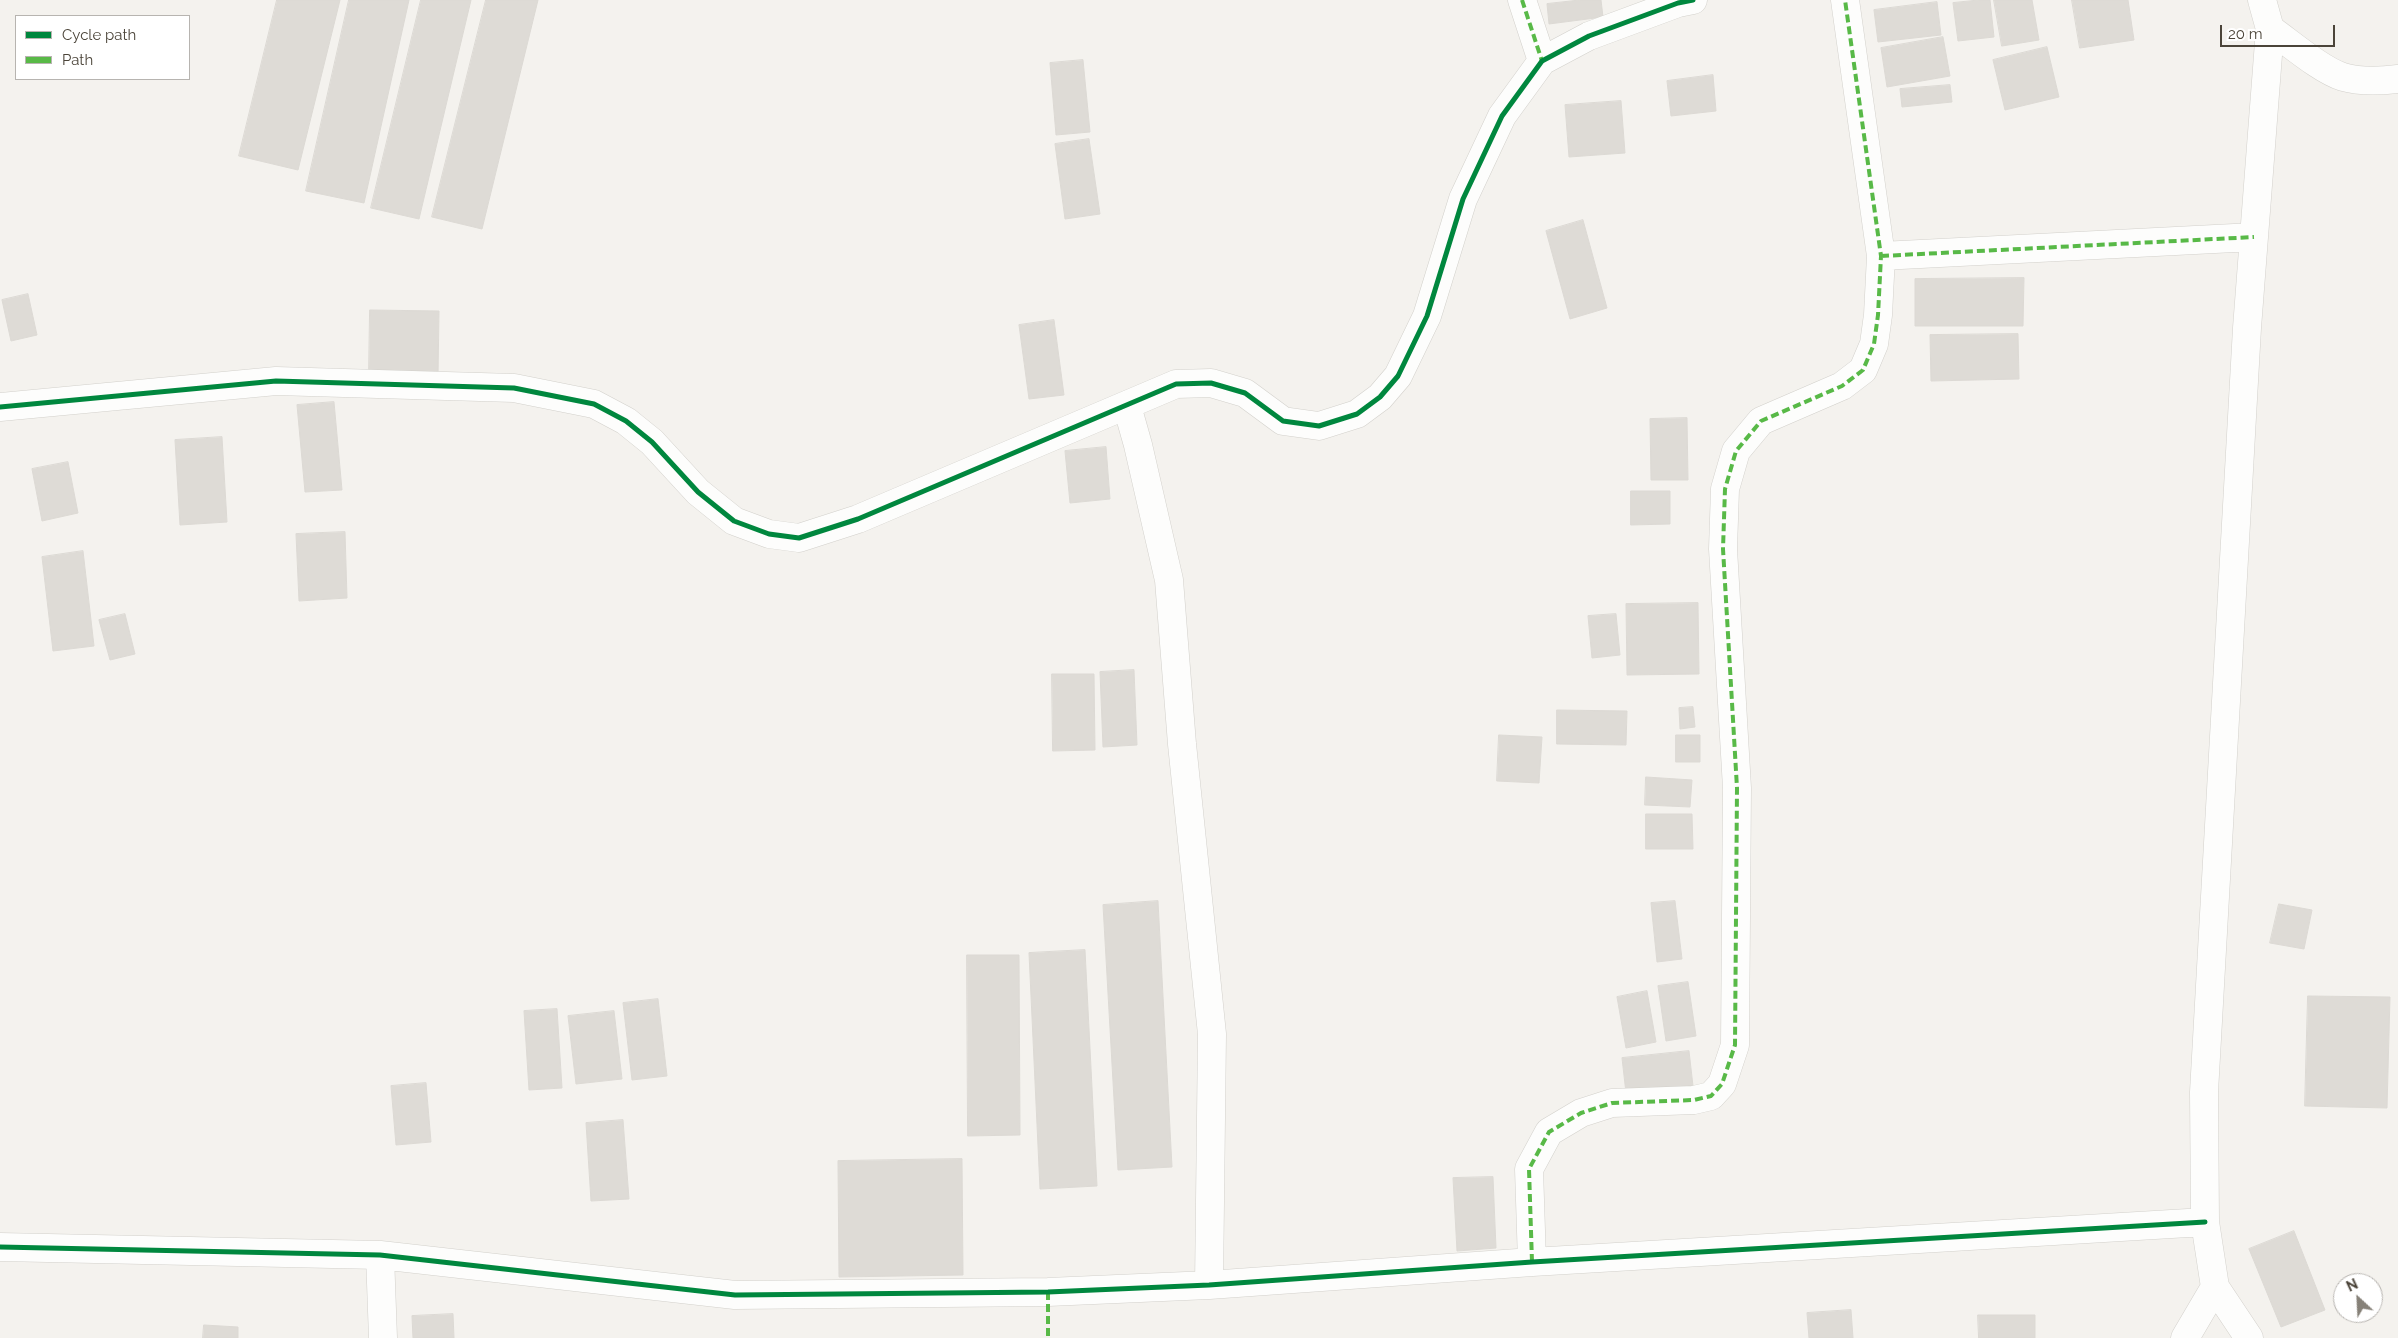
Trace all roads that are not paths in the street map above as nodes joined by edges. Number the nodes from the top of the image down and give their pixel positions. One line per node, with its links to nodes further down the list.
1 (1522, 0): 6 (street)
2 (1692, 0): 6 (street)
3 (1845, 0): 9 (street)
4 (2262, 0): 5 (street)
5 (2270, 29): 7 (street); 8 (street)
6 (1542, 61): 10 (street)
7 (2398, 79)
8 (2254, 237): 9 (street); 12 (street)
9 (1881, 256): 15 (street)
10 (1127, 406): 11 (street); 16 (street)
11 (0, 408)
12 (2205, 1222): 15 (street); 17 (street)
13 (0, 1247): 14 (street)
14 (380, 1255): 16 (street); 18 (street)
15 (1532, 1262): 16 (street)
16 (1209, 1285)
17 (2215, 1286): 19 (street); 20 (street)
18 (383, 1338)
19 (2185, 1338)
20 (2250, 1338)

